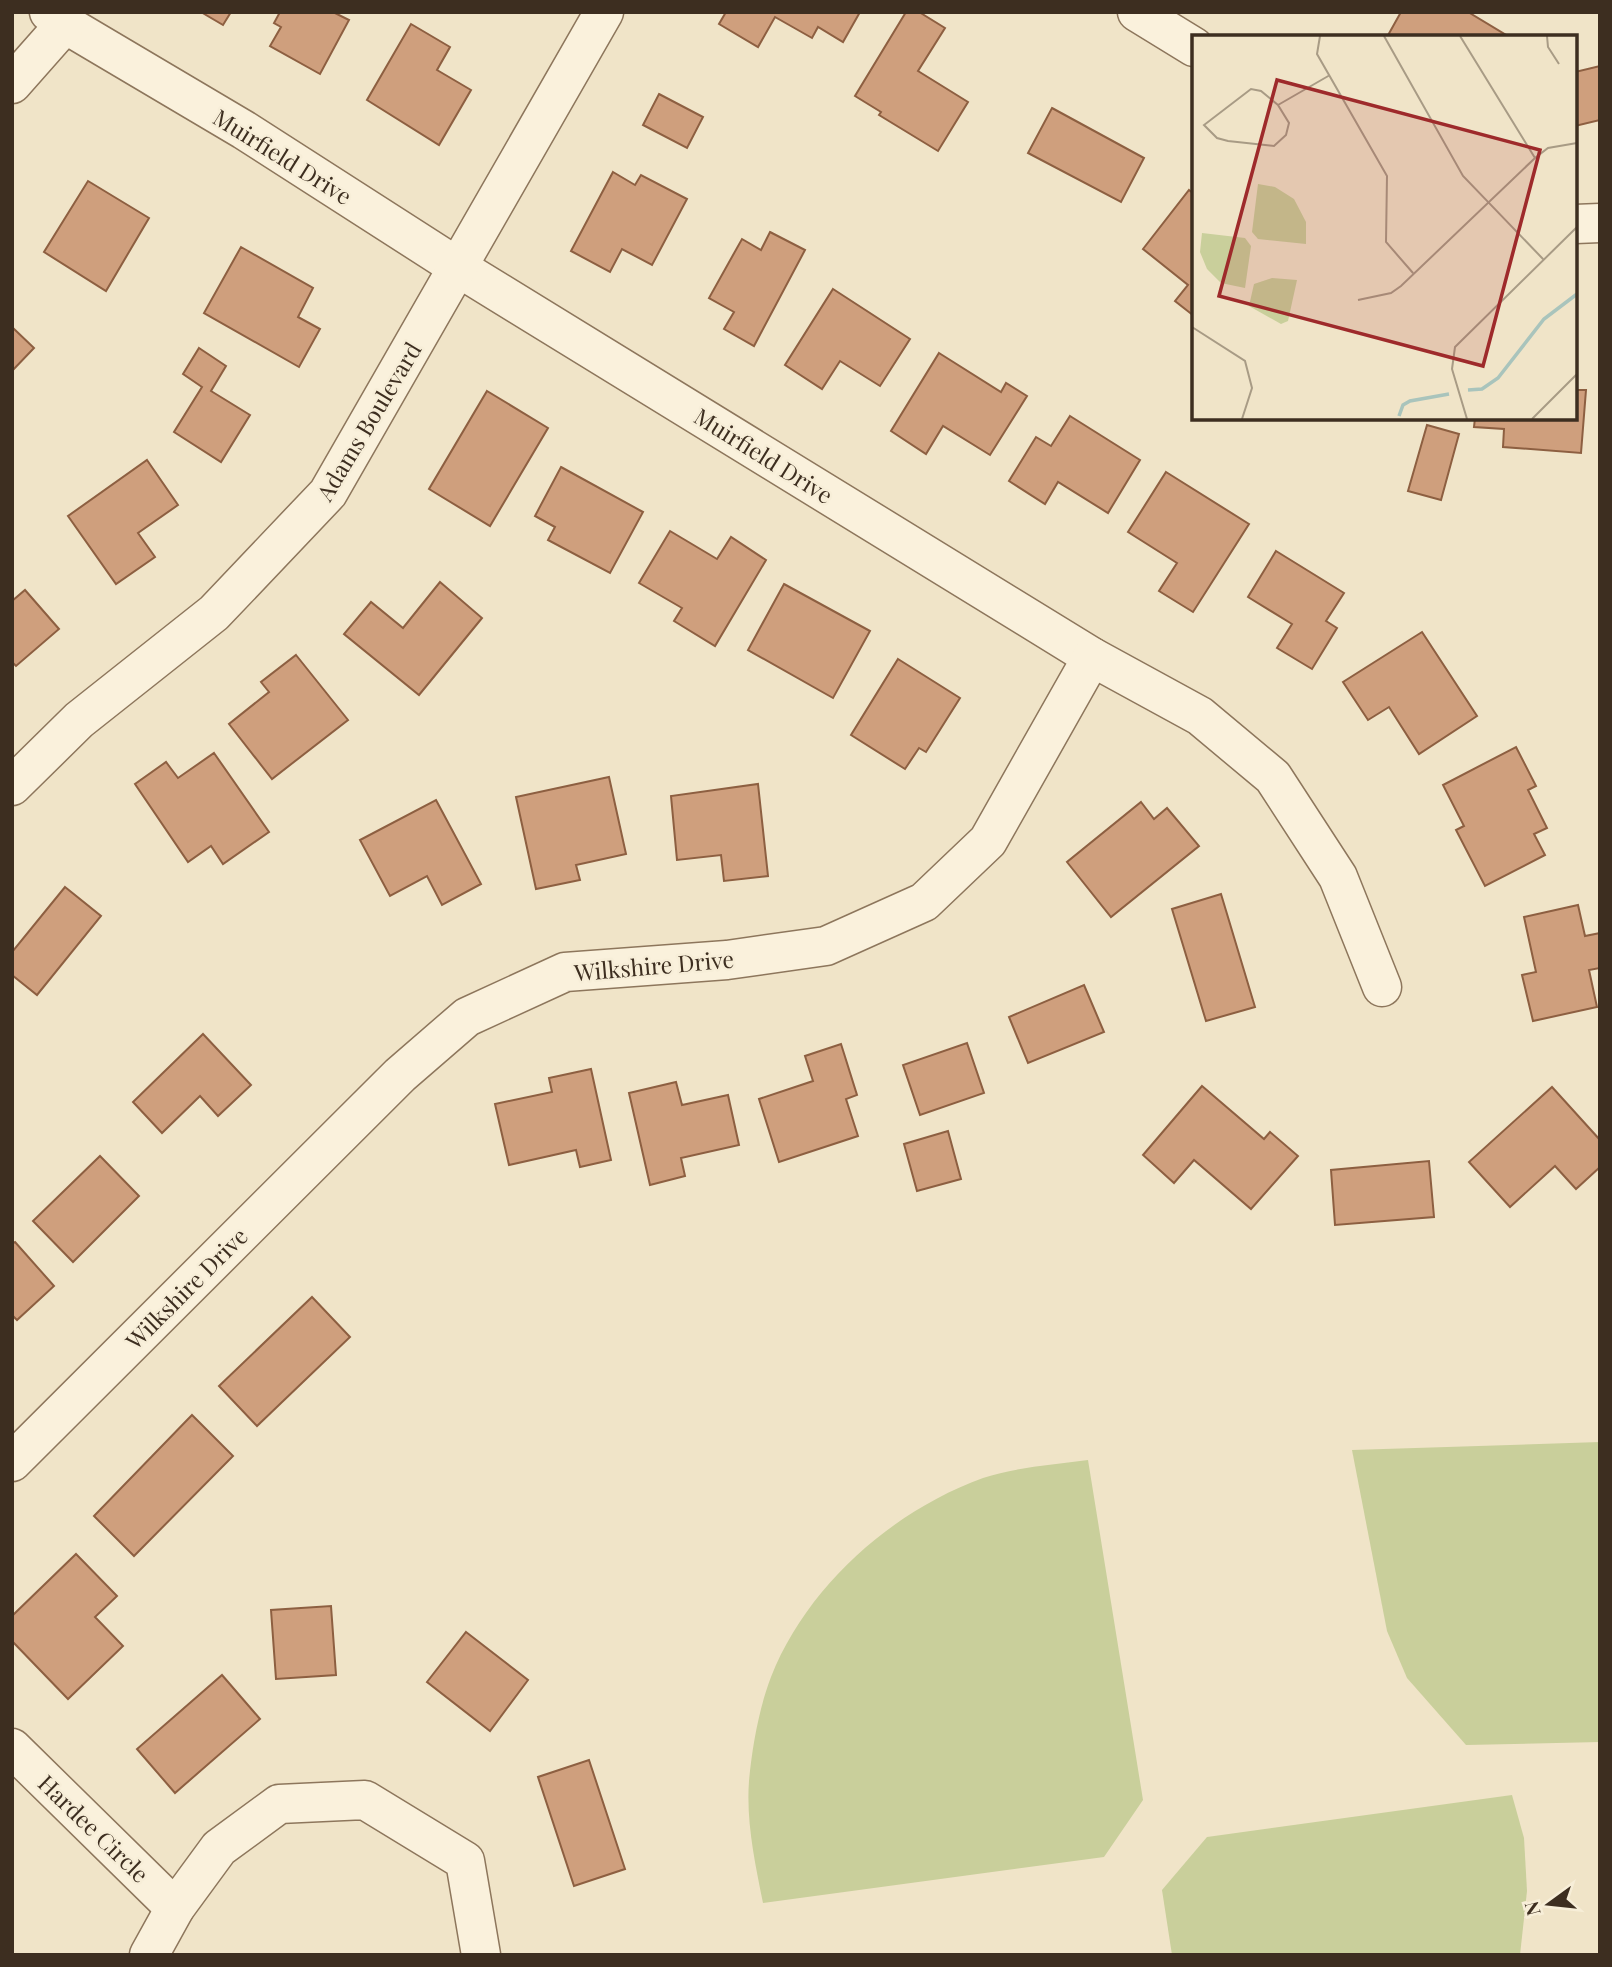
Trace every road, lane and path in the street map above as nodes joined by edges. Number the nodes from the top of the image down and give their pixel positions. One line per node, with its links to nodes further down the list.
1 (604, 12): 8 (street, Adams Boulevard)
2 (1137, 12): 4 (street)
3 (57, 18): 5 (street); 8 (street, Muirfield Drive)
4 (1192, 46)
5 (12, 84)
6 (1600, 223): 7 (street)
7 (1577, 224)
8 (459, 268): 9 (street, Muirfield Drive); 10 (street, Adams Boulevard)
9 (1092, 657): 11 (street, Muirfield Drive); 12 (street, Wilkshire Drive)
10 (12, 786)
11 (1382, 987)
12 (12, 1461)
13 (12, 1748): 14 (street, Hardee Circle)
14 (175, 1908): 15 (street); 16 (street)
15 (149, 1955)
16 (481, 1955)

